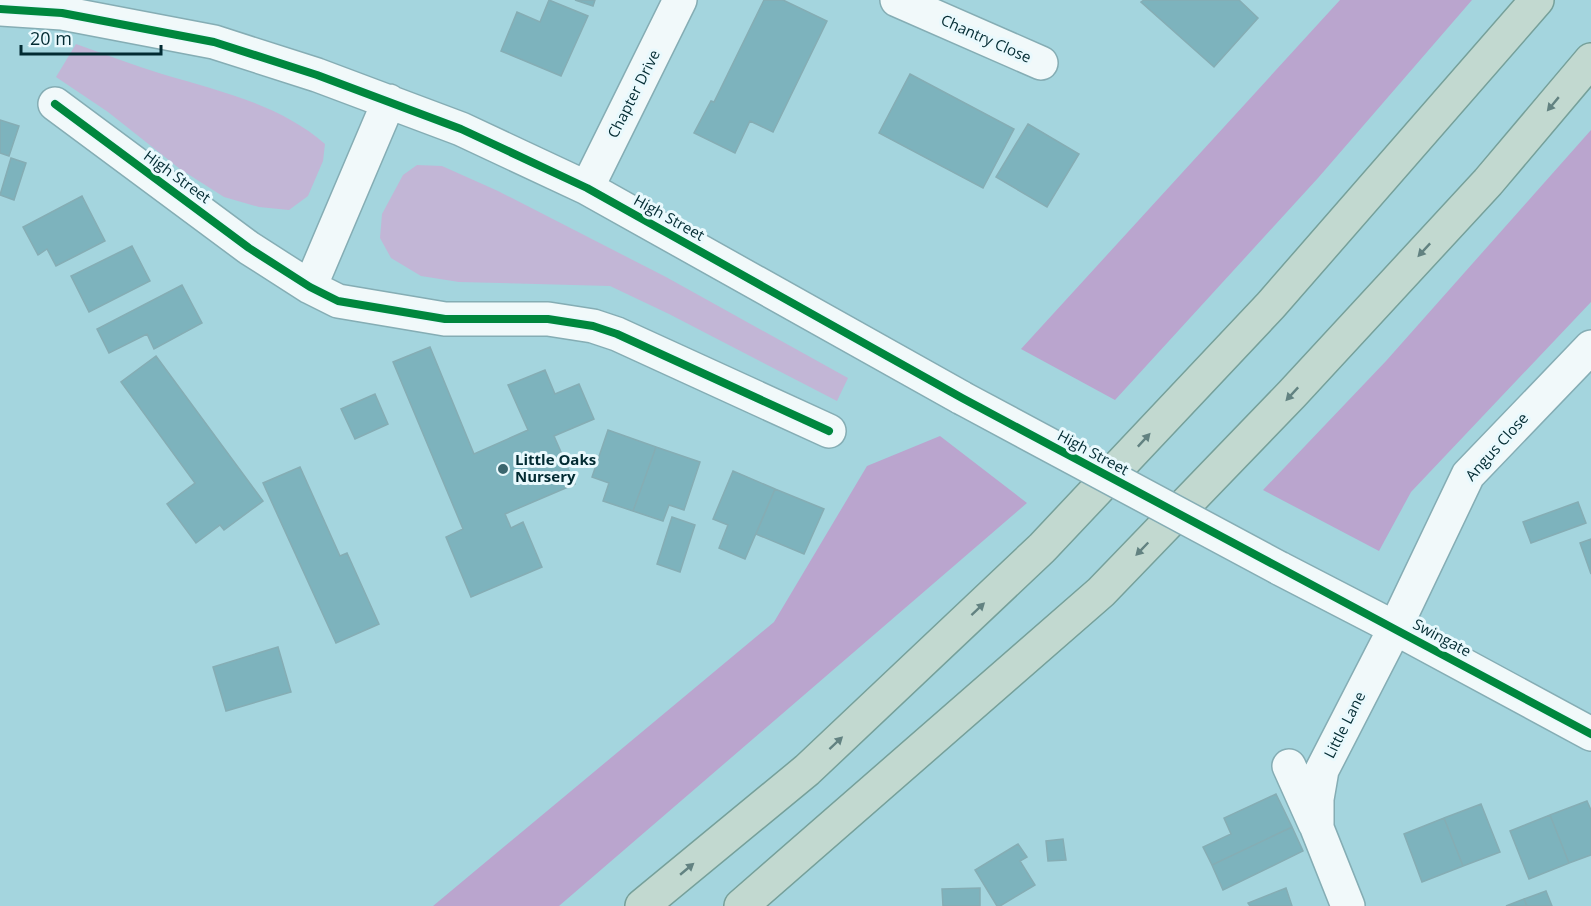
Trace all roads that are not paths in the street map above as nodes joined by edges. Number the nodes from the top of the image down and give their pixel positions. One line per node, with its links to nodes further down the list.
1 (680, 0): 9 (street, Chapter Drive)
2 (897, 0): 6 (street, Chantry Close)
3 (1537, 0): 18 (highway, one-way to 3)
4 (0, 9): 7 (street, High Street)
5 (1591, 60): 19 (highway, one-way to 19)
6 (1041, 63)
7 (389, 101): 9 (street, High Street); 10 (street)
8 (55, 104): 10 (street, High Street)
9 (587, 188): 13 (street, High Street, bridge)
10 (310, 287): 12 (street, High Street)
11 (1591, 347): 14 (street, Angus Close)
12 (829, 431)
13 (1279, 568): 14 (street, Swingate)
14 (1395, 628): 15 (street, Swingate); 17 (street, Little Lane)
15 (1591, 734)
16 (1289, 766): 17 (street, Little Lane)
17 (1317, 828): 20 (street, Little Lane)
18 (642, 906)
19 (741, 906)
20 (1348, 906)

